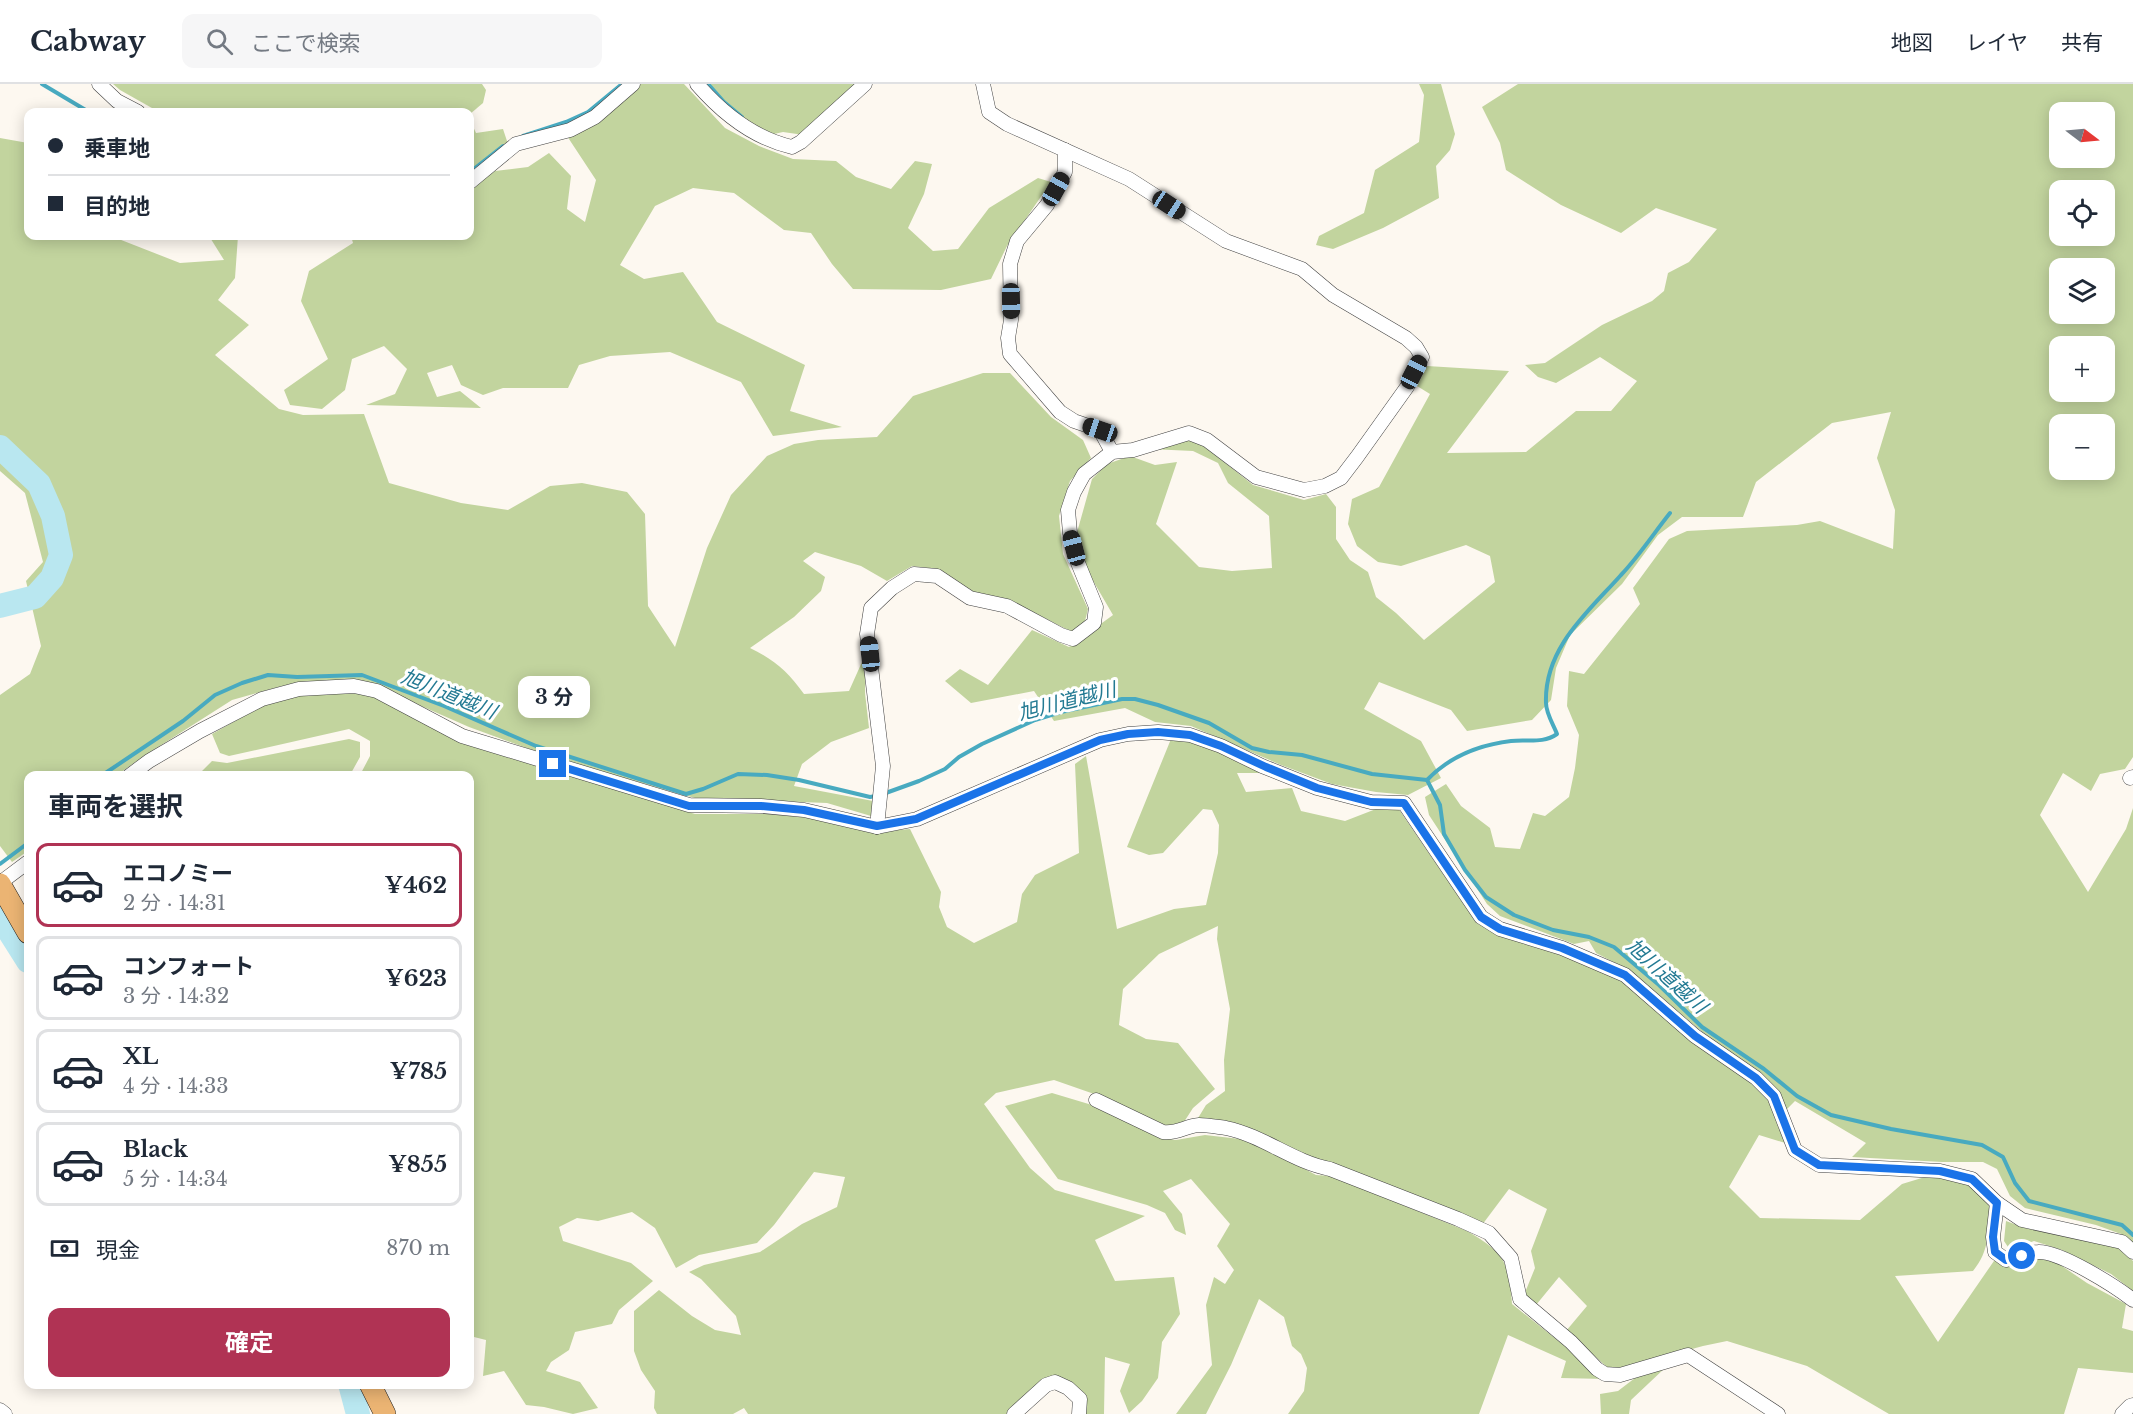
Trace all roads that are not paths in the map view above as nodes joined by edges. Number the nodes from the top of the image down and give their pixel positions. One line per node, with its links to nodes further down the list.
1 (99, 84): 6 (street)
2 (633, 84): 8 (street)
3 (696, 84): 4 (street)
4 (865, 84)
5 (983, 84): 7 (street)
6 (130, 108)
7 (1065, 150): 9 (street); 9 (street)
8 (474, 179)
9 (1112, 452): 11 (street)
10 (136, 771): 11 (street)
11 (877, 826): 16 (street)
12 (24, 865): 13 (street)
13 (0, 883): 14 (main road)
14 (24, 926)
15 (1096, 1100): 26 (street)
16 (1997, 1203): 17 (street); 18 (street)
17 (2133, 1252)
18 (2133, 1300)
19 (372, 1389): 23 (main road)
20 (2133, 1405): 27 (street)
21 (0, 1410): 22 (street)
22 (5, 1414)
23 (385, 1414)
24 (1014, 1414): 25 (street)
25 (1080, 1414)
26 (1778, 1414)
27 (2122, 1414)

